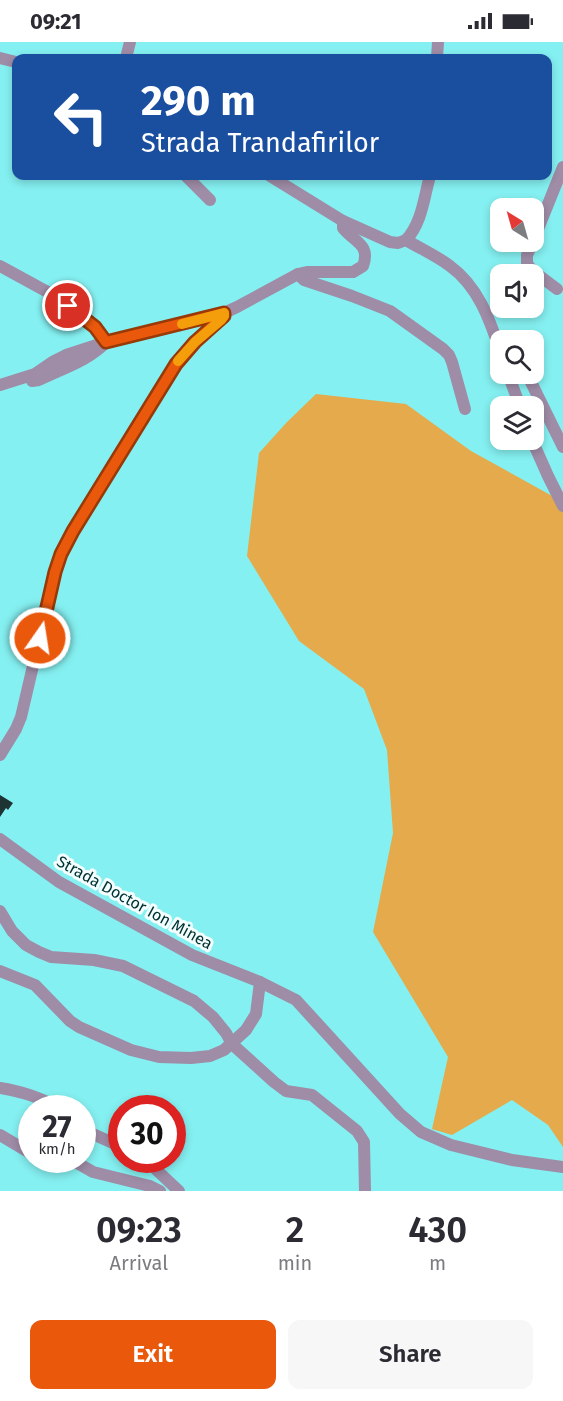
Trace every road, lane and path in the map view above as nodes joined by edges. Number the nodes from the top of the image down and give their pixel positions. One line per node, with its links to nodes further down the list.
1 (563, 167): 6 (street)
2 (190, 180): 5 (street)
3 (276, 180): 7 (street)
4 (429, 180): 8 (street)
5 (210, 200)
6 (544, 213)
7 (343, 221): 8 (street); 11 (street)
8 (406, 240): 14 (street)
9 (528, 252): 12 (street)
10 (0, 266): 15 (street)
11 (298, 274): 13 (street); 18 (street)
12 (557, 289)
13 (224, 313): 15 (street); 22 (street)
14 (493, 330)
15 (106, 342): 17 (street)
16 (532, 384): 19 (street)
17 (0, 385)
18 (465, 409)
19 (563, 447)
20 (536, 450): 21 (street)
21 (563, 506)
22 (0, 755)
23 (0, 839): 26 (street, Strada Doctor Ion Minea)
24 (0, 911): 27 (street)
25 (0, 971): 27 (street)
26 (260, 982): 27 (street); 32 (street, Strada Doctor Ion Minea)
27 (232, 1044): 37 (street)
28 (0, 1088): 29 (street)
29 (30, 1095)
30 (0, 1135): 31 (street)
31 (18, 1146)
32 (563, 1167)
33 (96, 1173): 35 (street)
34 (160, 1173): 36 (street)
35 (160, 1191)
36 (179, 1191)
37 (365, 1191)

